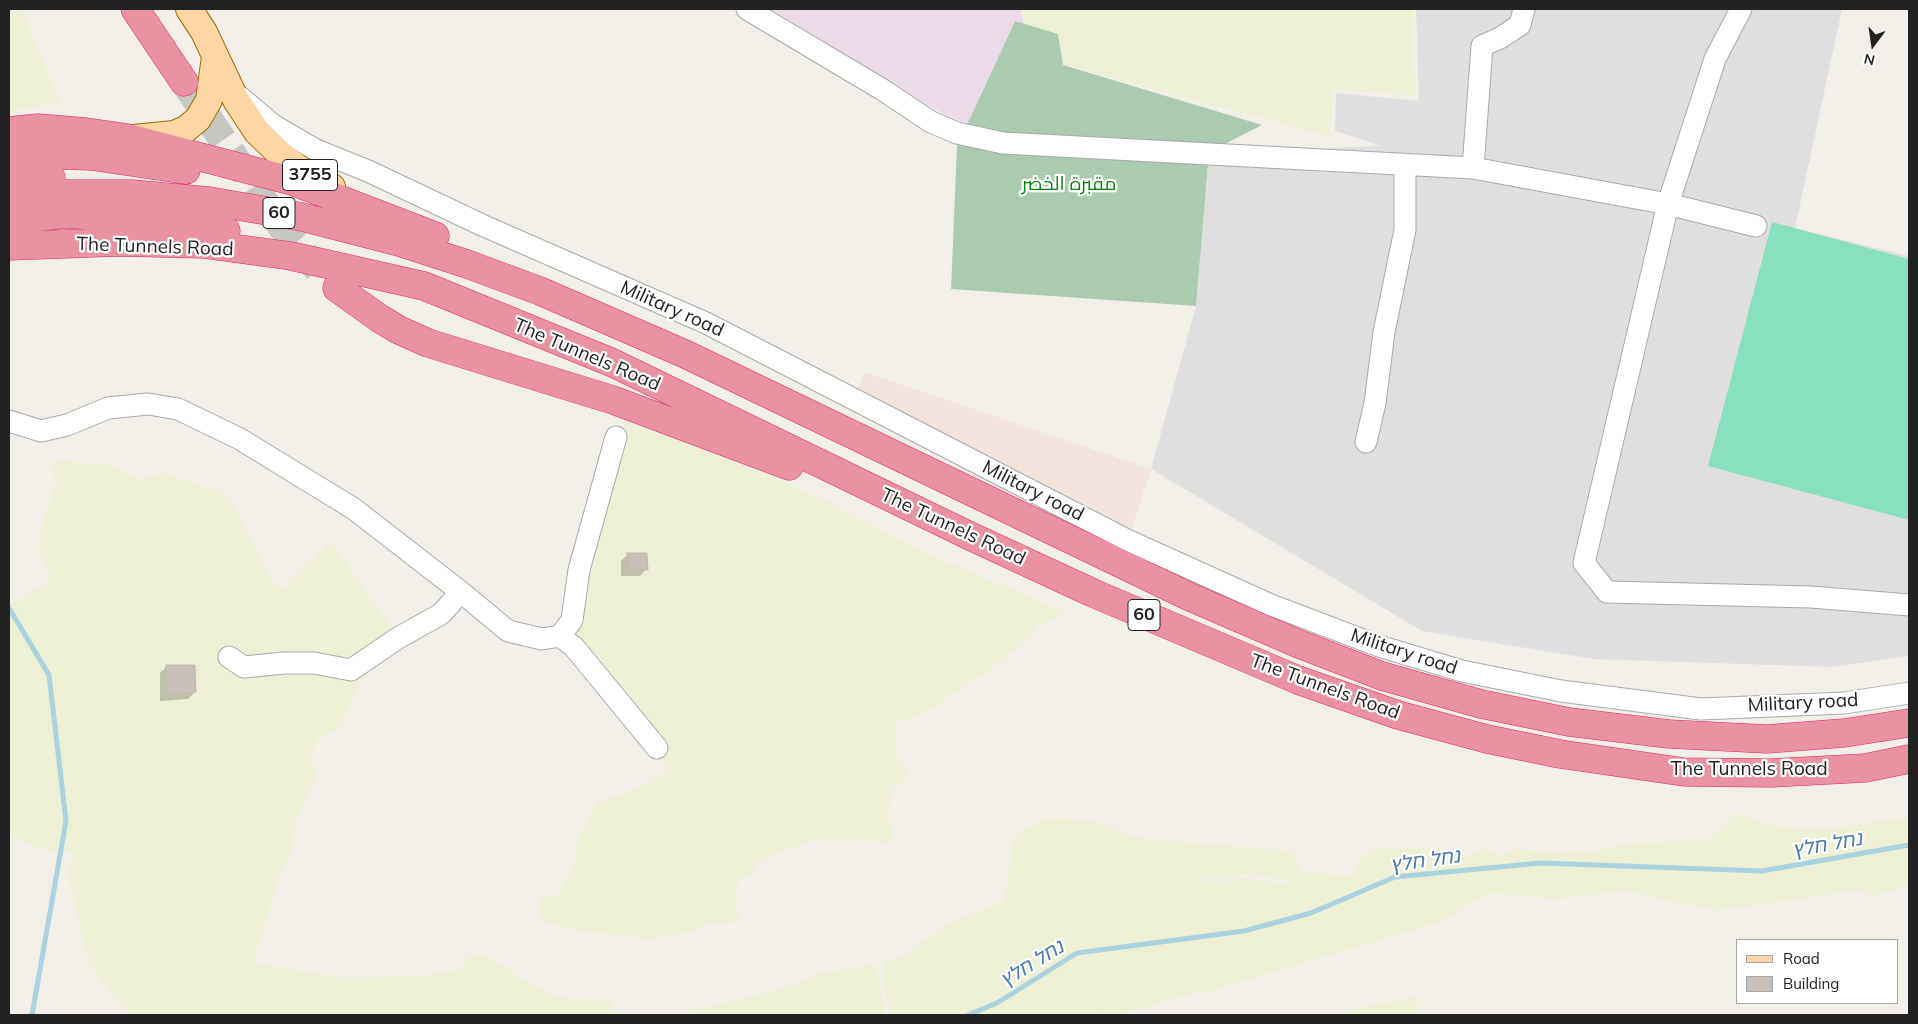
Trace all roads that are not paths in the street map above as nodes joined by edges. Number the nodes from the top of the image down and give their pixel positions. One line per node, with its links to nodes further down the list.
1 (135, 9): 7 (highway)
2 (189, 9): 6 (main road, 3755)
3 (747, 9): 11 (street)
4 (1524, 9): 12 (street)
5 (1741, 9): 15 (street)
6 (219, 65): 9 (main road); 18 (main road, 3755); 32 (street, Military road)
7 (184, 82)
8 (9, 131): 9 (highway, 60)
9 (128, 138): 18 (highway, 60)
10 (9, 156): 18 (highway, 60)
11 (1405, 166): 12 (street); 26 (street)
12 (1473, 168): 15 (street)
13 (9, 180): 20 (highway, 60)
14 (9, 200): 23 (highway, 60)
15 (1668, 204): 17 (street); 29 (street)
16 (9, 220): 21 (highway, 60)
17 (1756, 226)
18 (434, 235): 20 (highway, 60)
19 (9, 246): 21 (highway, The Tunnels Road / 60)
20 (459, 247): 23 (highway, 60)
21 (424, 286): 27 (highway, The Tunnels Road / 60)
22 (337, 288): 27 (highway)
23 (540, 291): 33 (highway, The Tunnels Road / 60)
24 (9, 421): 28 (street)
25 (616, 438): 30 (street)
26 (1366, 442)
27 (970, 536): 35 (highway, The Tunnels Road / 60)
28 (461, 592): 30 (street); 31 (street)
29 (1909, 605)
30 (560, 636): 34 (street)
31 (229, 657)
32 (1909, 694)
33 (1909, 723)
34 (657, 748)
35 (1909, 760)

